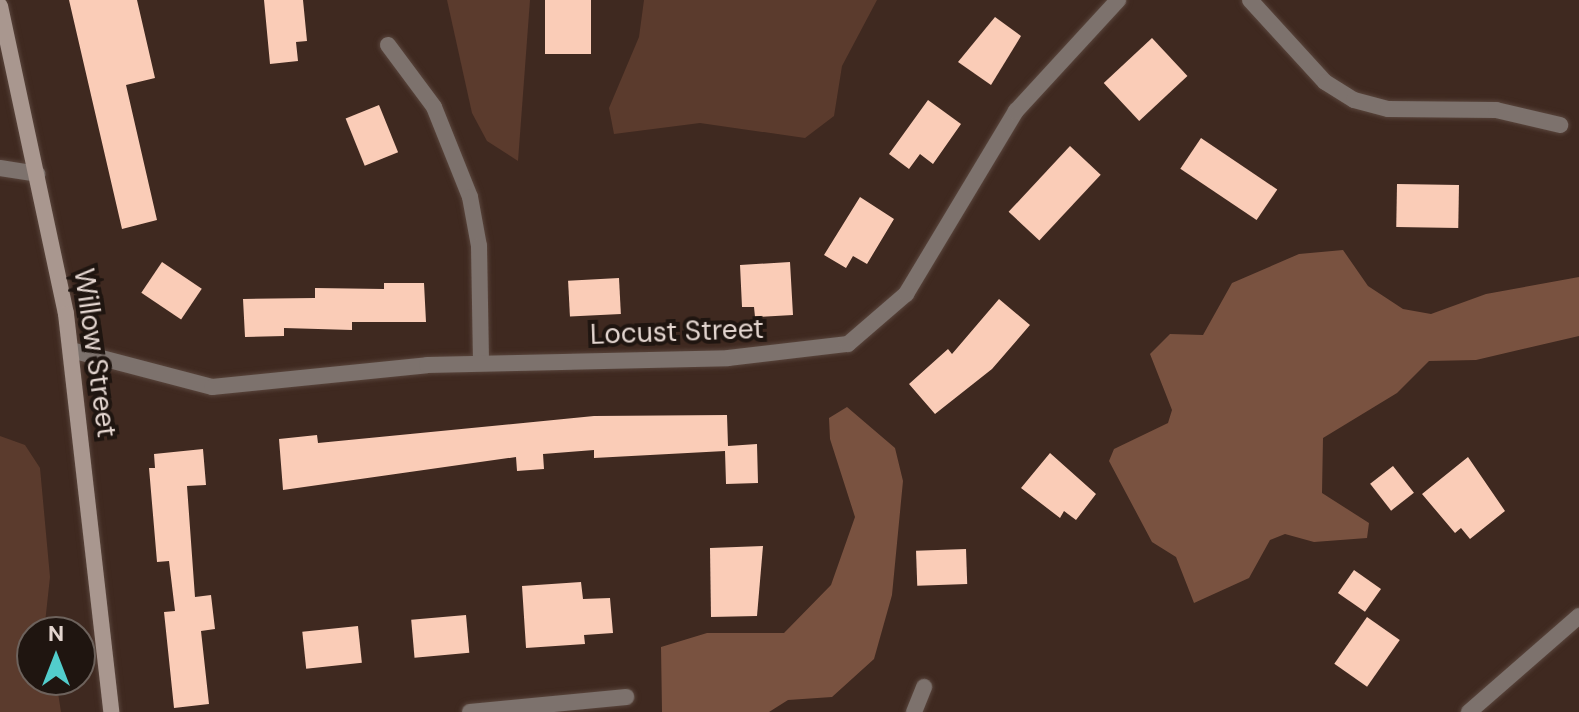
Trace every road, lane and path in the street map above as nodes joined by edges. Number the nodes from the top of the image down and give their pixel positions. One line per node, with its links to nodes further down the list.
1 (1118, 0): 9 (street, Locust Street)
2 (1250, 0): 5 (street)
3 (0, 6): 7 (street, Willow Street)
4 (388, 45): 9 (street)
5 (1560, 125)
6 (0, 168): 7 (street)
7 (38, 174): 8 (street, Willow Street)
8 (71, 350): 9 (street, Locust Street); 13 (street, Willow Street)
9 (481, 363)
10 (1579, 616): 16 (street)
11 (924, 687): 15 (street)
12 (626, 697): 14 (street)
13 (111, 712)
14 (470, 712)
15 (914, 712)
16 (1469, 712)

